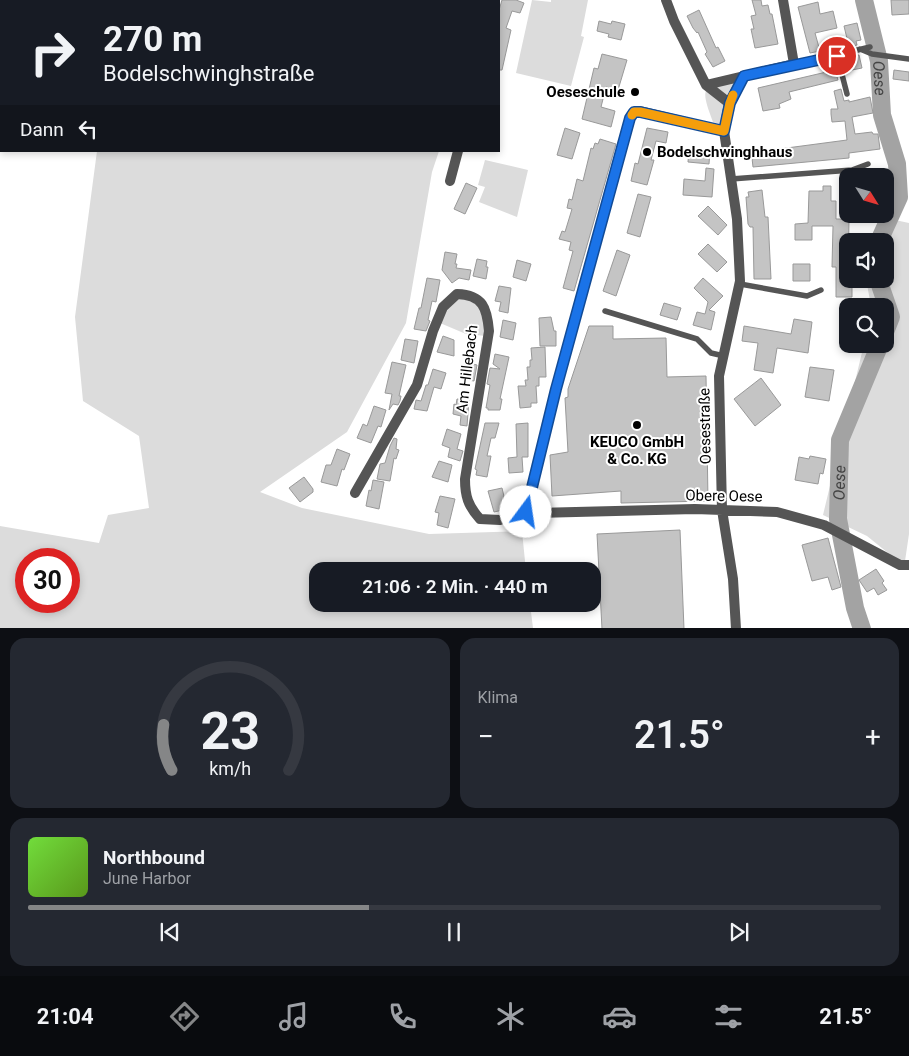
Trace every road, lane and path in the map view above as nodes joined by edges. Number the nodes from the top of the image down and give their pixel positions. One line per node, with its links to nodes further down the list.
1 (666, 0): 9 (street)
2 (783, 0): 7 (street)
3 (870, 47): 4 (lane)
4 (860, 49): 5 (lane); 6 (lane)
5 (837, 56): 7 (lane); 10 (lane)
6 (909, 59)
7 (794, 64): 8 (street)
8 (744, 76): 9 (street); 11 (street, Oesestraße)
9 (706, 85): 11 (street)
10 (847, 94)
11 (730, 103): 12 (street, Oesestraße)
12 (724, 131): 15 (street, Oesestraße); 23 (street)
13 (458, 152): 16 (street)
14 (868, 164): 15 (lane)
15 (731, 178): 17 (street, Oesestraße)
16 (450, 181)
17 (740, 284): 18 (lane); 20 (street, Oesestraße)
18 (821, 290)
19 (605, 311): 20 (lane)
20 (724, 356): 22 (street, Oesestraße)
21 (355, 493): 23 (street, Am Hillebach)
22 (722, 510): 23 (street, Obere Oese); 24 (street, Obere Oese); 25 (street, Oesestraße)
23 (526, 512)
24 (905, 565)
25 (736, 628)

